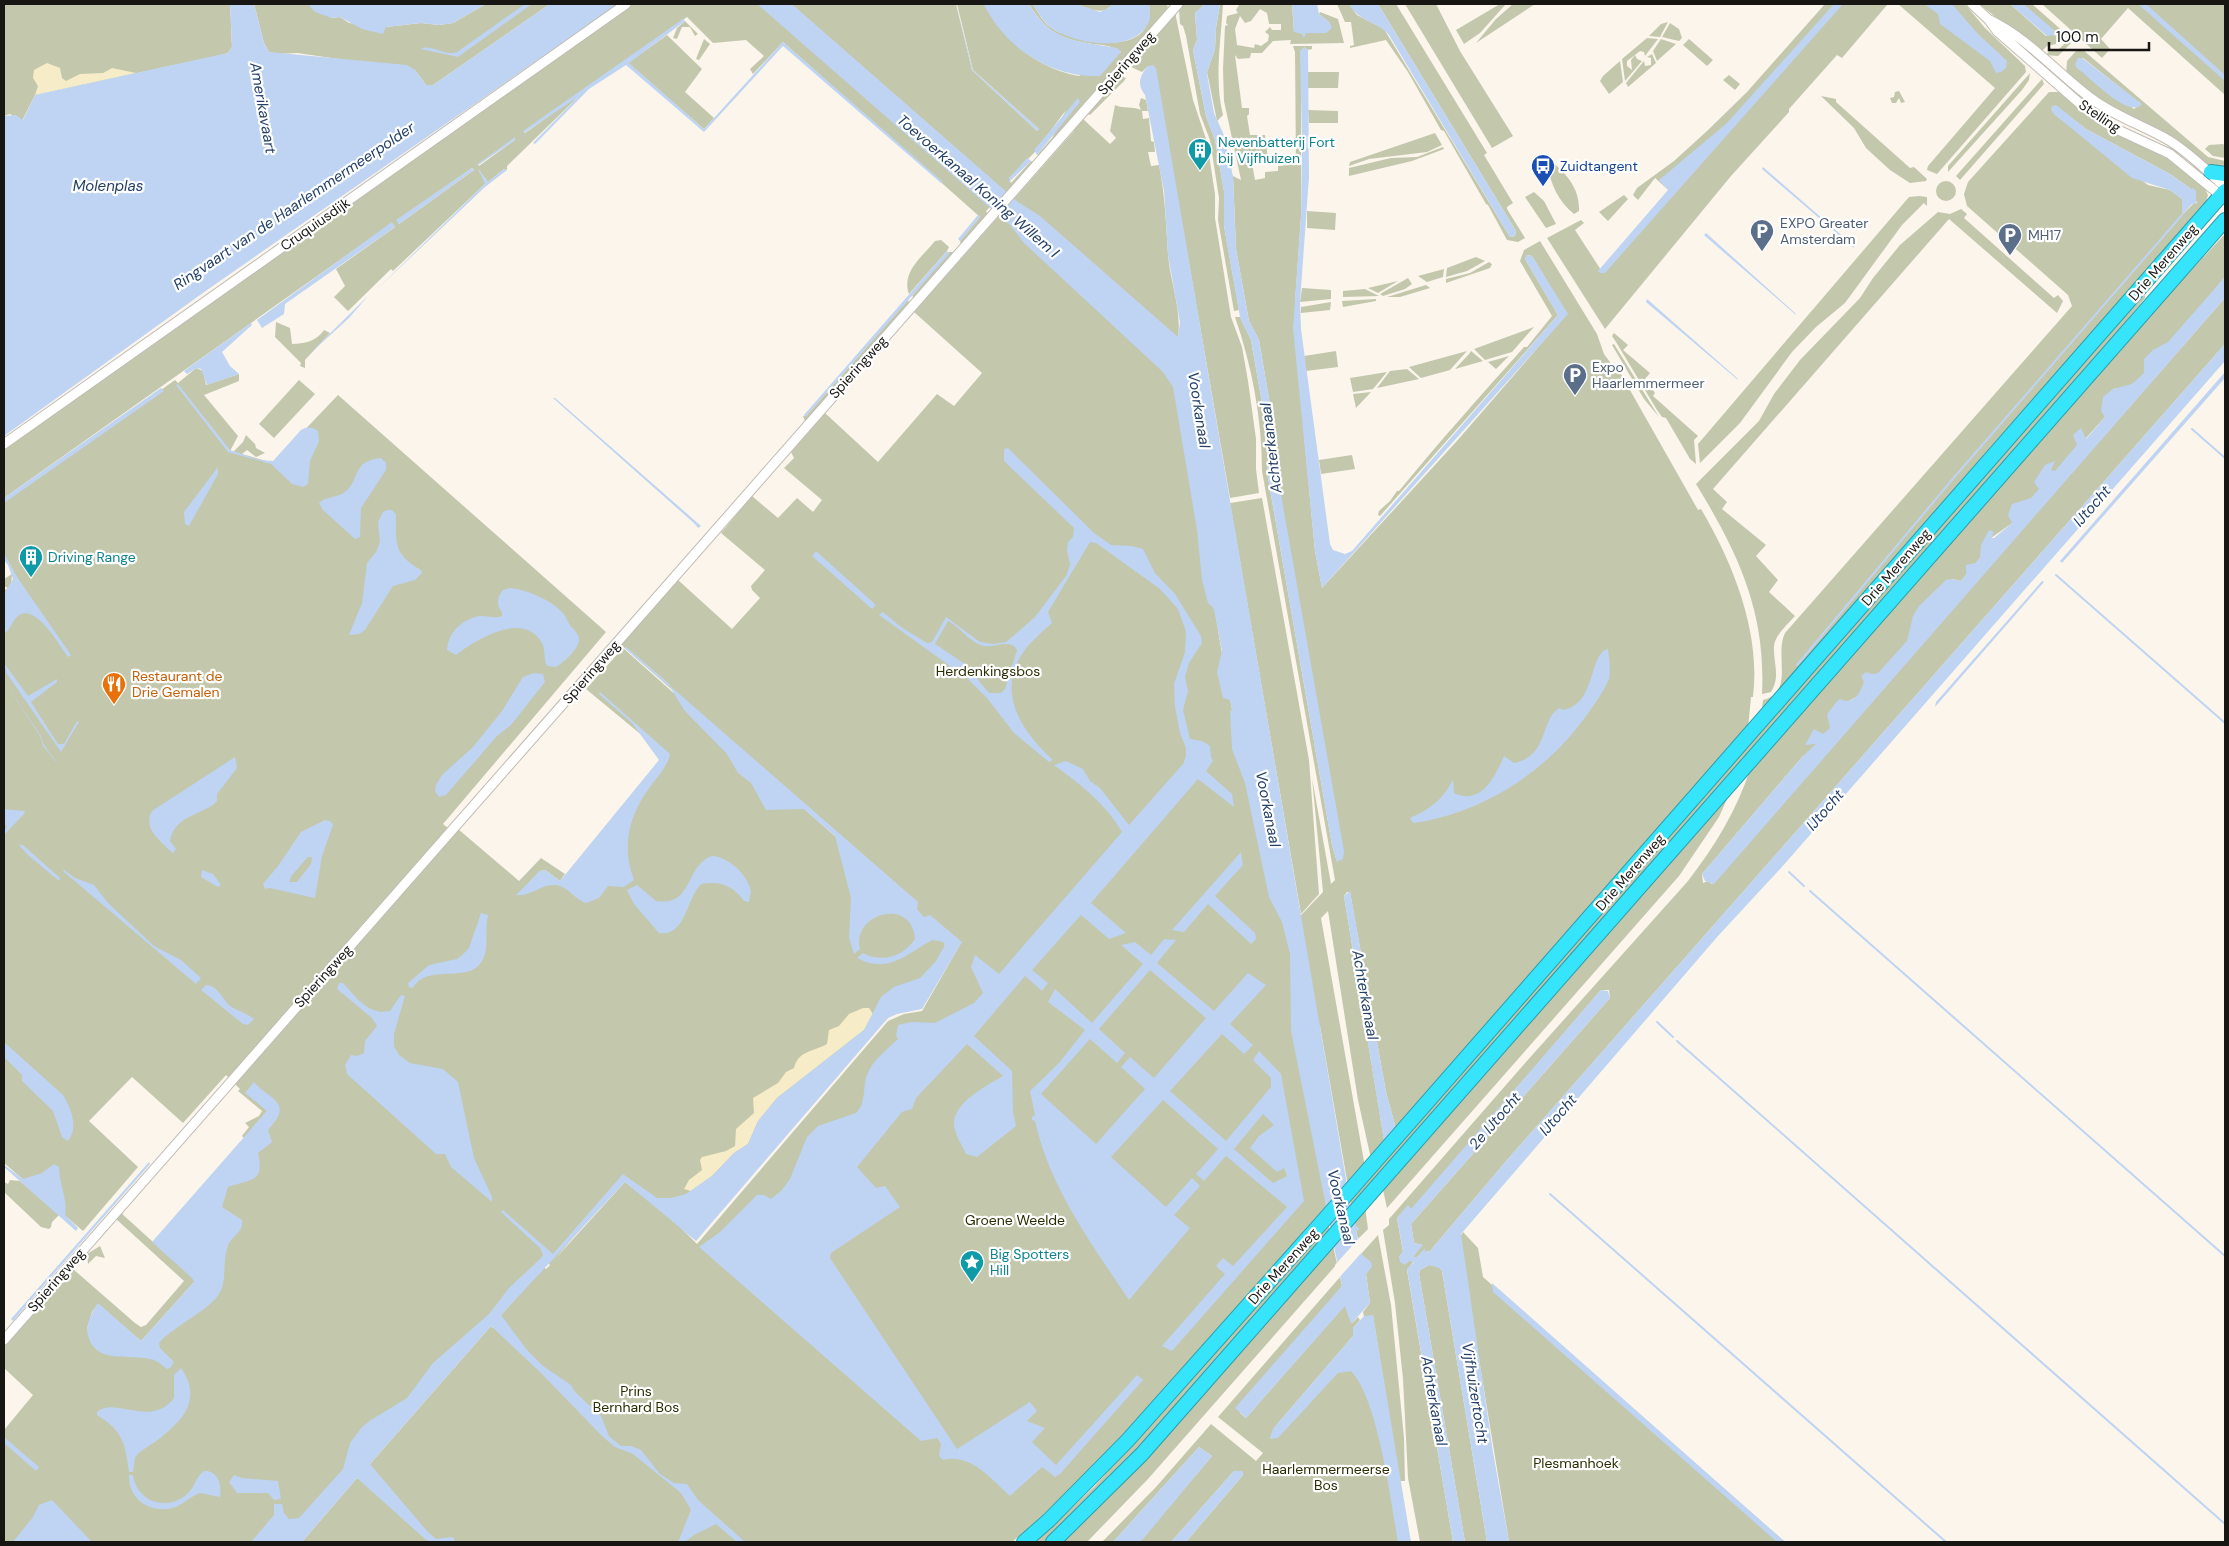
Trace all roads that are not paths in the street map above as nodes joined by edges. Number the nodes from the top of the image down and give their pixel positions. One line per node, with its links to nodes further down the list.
1 (626, 4): 9 (street, Cruquiusdijk)
2 (1178, 4): 10 (street, Spieringweg)
3 (1972, 4): 4 (street, Stelling)
4 (1989, 20): 5 (street, Stelling); 7 (street, Stelling)
5 (2211, 172): 6 (highway); 7 (street, Stelling)
6 (2225, 174)
7 (2224, 193): 11 (highway, Drie Merenweg)
8 (2225, 220): 12 (highway, Drie Merenweg)
9 (4, 444)
10 (6, 1334)
11 (1024, 1542)
12 (1052, 1542)

